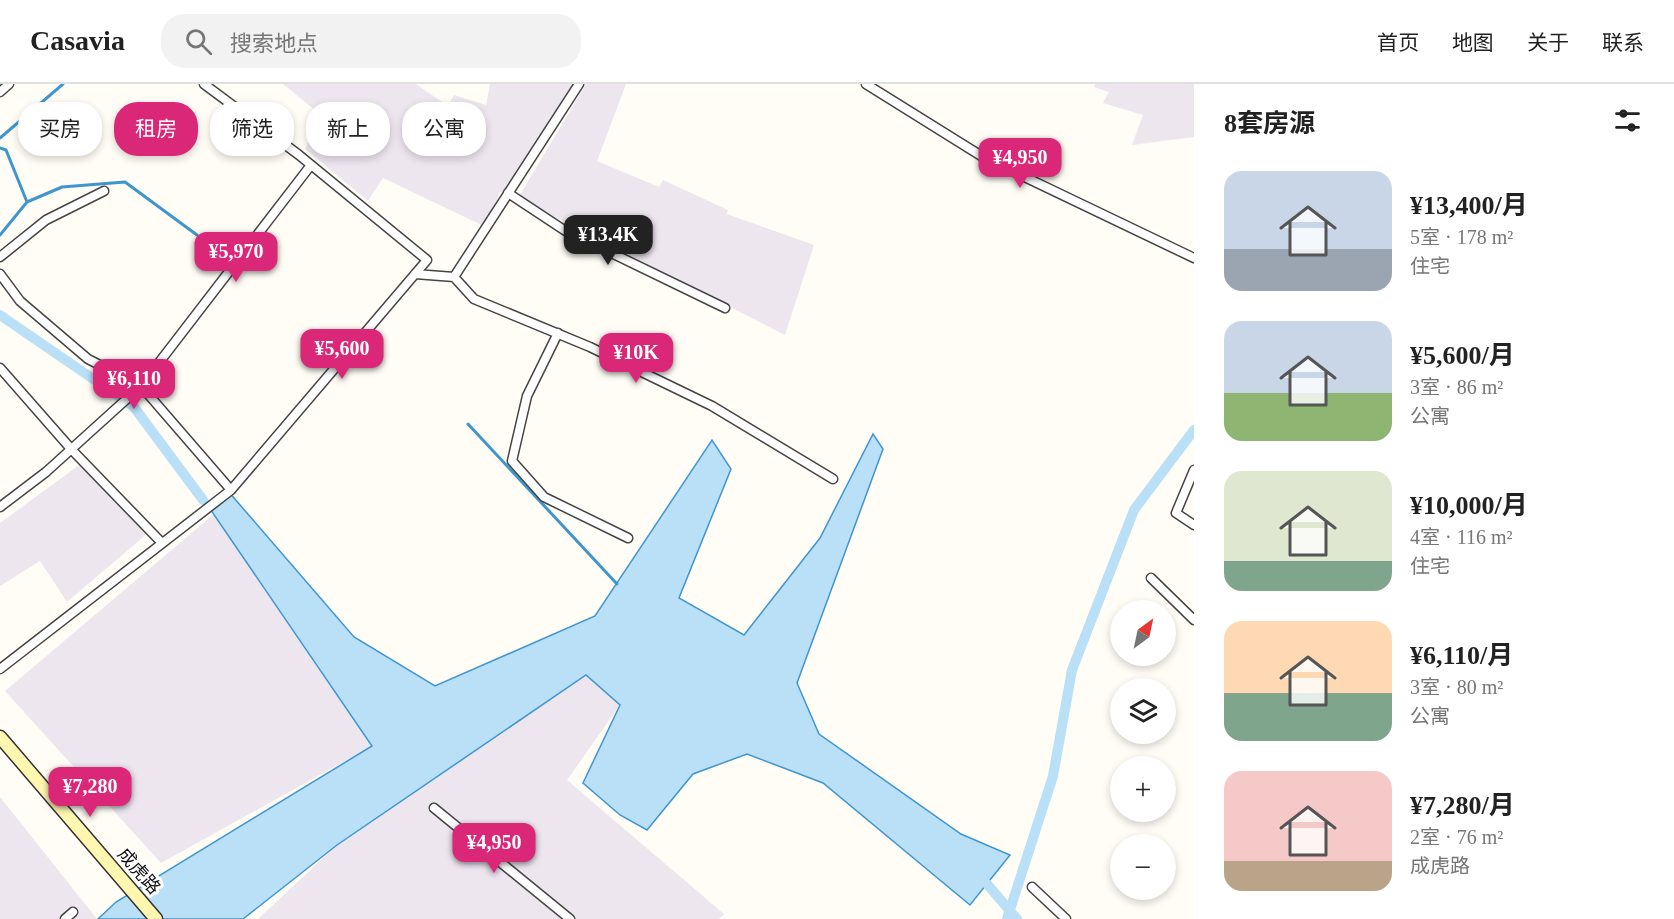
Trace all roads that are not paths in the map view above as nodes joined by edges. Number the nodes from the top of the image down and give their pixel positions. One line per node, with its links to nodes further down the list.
1 (9, 84): 5 (street)
2 (204, 84): 6 (street)
3 (579, 84): 8 (street)
4 (866, 84): 10 (street)
5 (0, 92)
6 (311, 165): 12 (street); 17 (street)
7 (104, 191): 9 (street)
8 (508, 193): 13 (street); 14 (street)
9 (0, 257)
10 (1194, 258)
11 (0, 274): 17 (street)
12 (415, 274): 13 (street); 21 (street)
13 (454, 277): 15 (street)
14 (724, 308)
15 (558, 333): 20 (street); 24 (street)
16 (0, 368): 18 (street)
17 (141, 386): 18 (street); 21 (street)
18 (72, 450): 22 (street); 25 (street)
19 (1194, 471): 23 (street)
20 (833, 479)
21 (231, 490): 25 (street)
22 (0, 507)
23 (1194, 525)
24 (628, 538)
25 (162, 543): 28 (street)
26 (1151, 578): 27 (street)
27 (1194, 620)
28 (0, 669)
29 (0, 737): 34 (street, 成虎路)
30 (434, 808): 35 (street)
31 (1032, 887): 36 (street)
32 (73, 912): 33 (street)
33 (64, 919)
34 (156, 919)
35 (570, 919)
36 (1066, 919)

